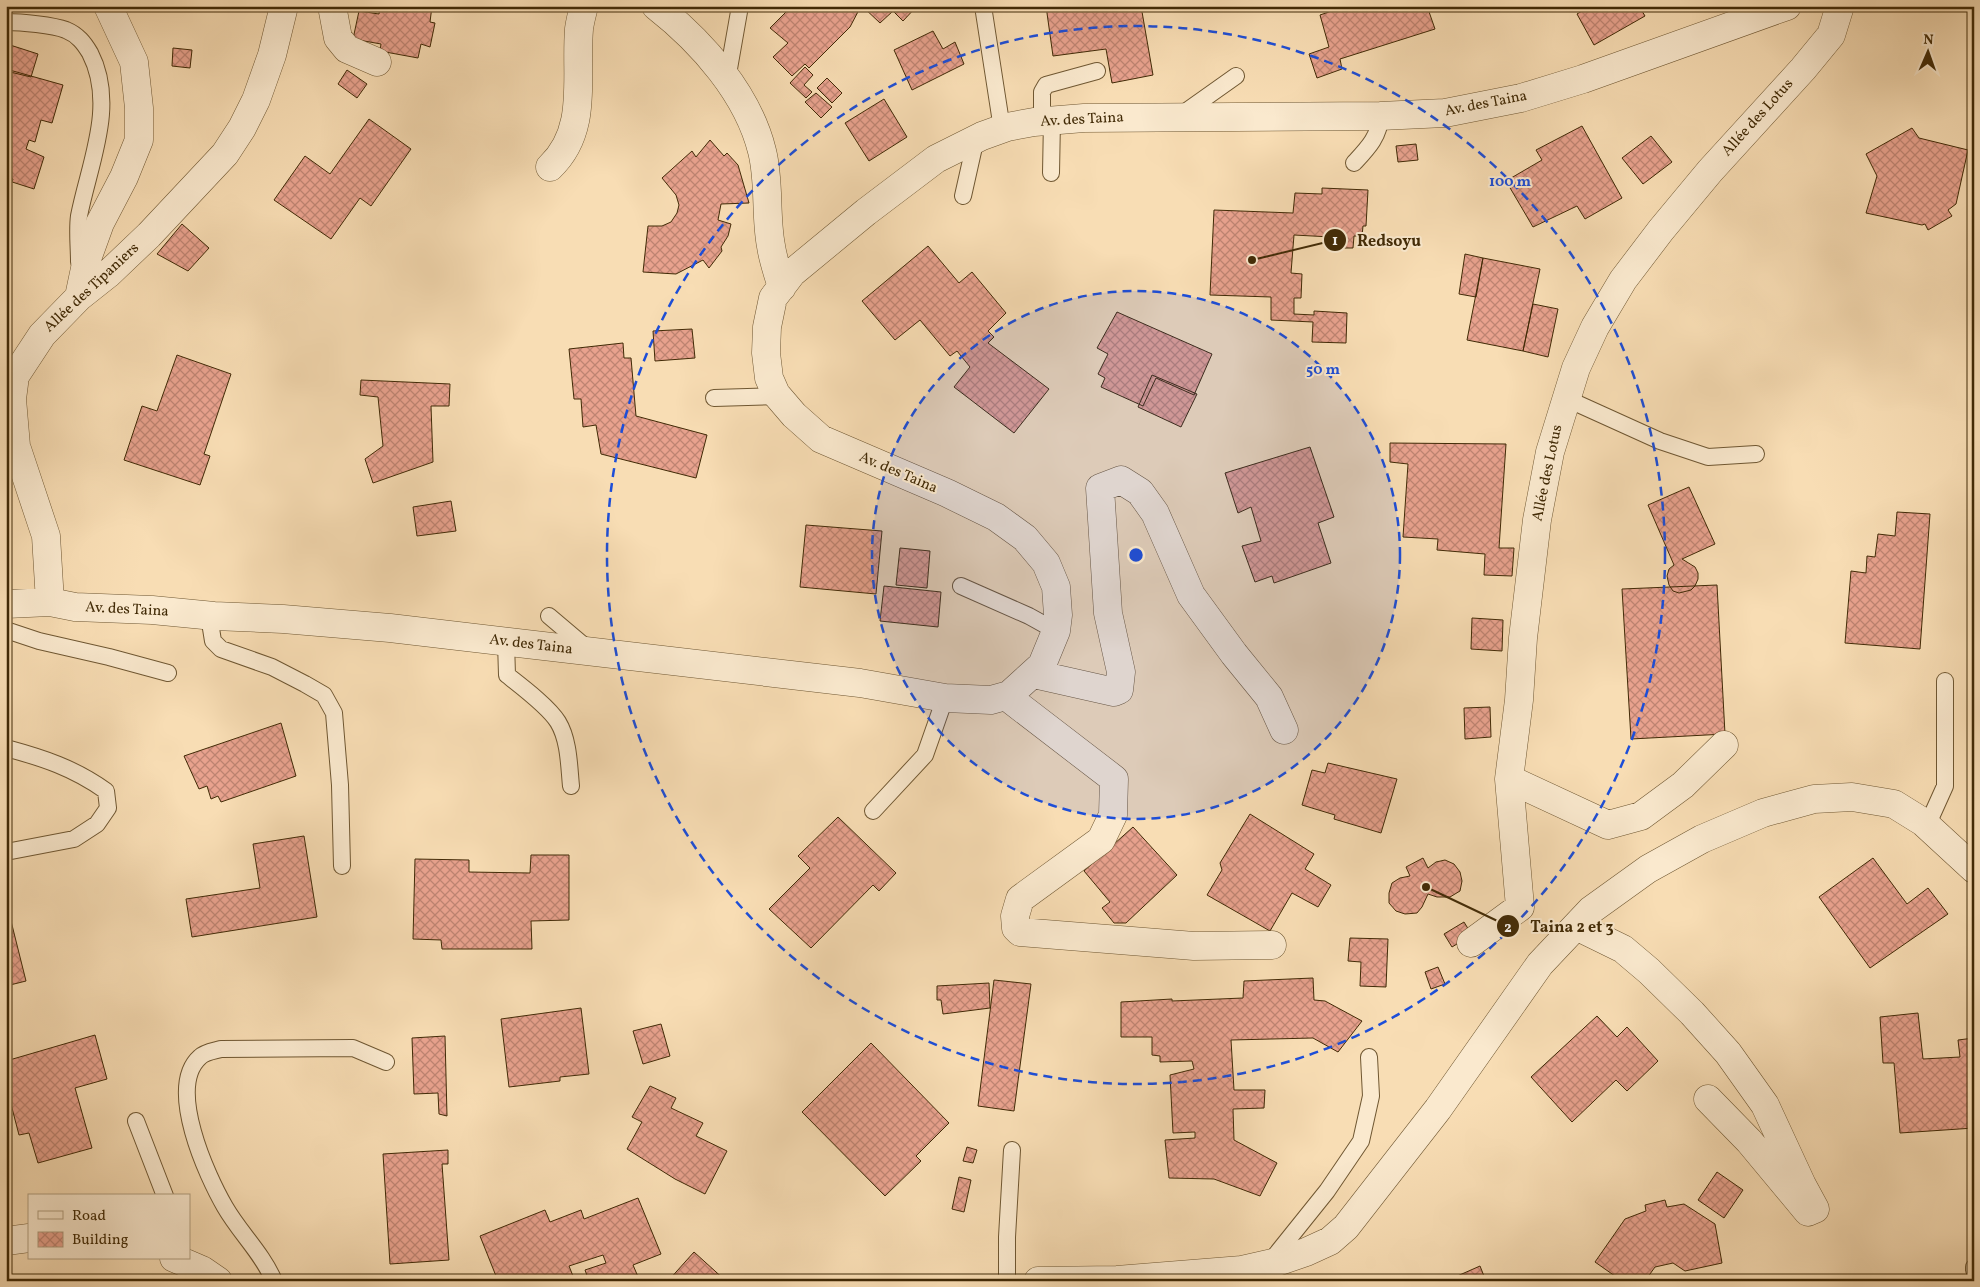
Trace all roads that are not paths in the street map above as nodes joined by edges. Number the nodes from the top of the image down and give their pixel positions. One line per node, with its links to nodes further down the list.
1 (108, 6): 25 (street)
2 (284, 6): 25 (street, Allée des Tipaniers)
3 (332, 6): 11 (street)
4 (584, 6): 21 (street)
5 (656, 6): 14 (street)
6 (740, 6): 14 (lane)
7 (983, 6): 18 (lane)
8 (1786, 6): 16 (street, Av. des Taina)
9 (1840, 6): 28 (street, Allée des Lotus)
10 (6, 22): 25 (lane)
11 (377, 62)
12 (1097, 71): 17 (lane)
13 (1236, 76): 15 (lane)
14 (727, 80): 24 (street)
15 (1179, 116): 16 (street, Av. des Taina); 17 (street, Av. des Taina)
16 (1380, 116): 20 (lane)
17 (1047, 121): 18 (street, Av. des Taina); 22 (lane)
18 (1002, 129): 19 (street, Av. des Taina)
19 (976, 138): 23 (lane); 24 (street, Av. des Taina)
20 (1354, 163)
21 (550, 167)
22 (1050, 173)
23 (963, 196)
24 (782, 287): 26 (street, Av. des Taina)
25 (79, 297): 31 (street, Allée des Tipaniers)
26 (779, 396): 27 (lane); 38 (street, Av. des Taina)
27 (714, 398)
28 (1565, 398): 29 (lane); 49 (street, Allée des Lotus)
29 (1756, 454)
30 (6, 484): 31 (street)
31 (36, 511): 33 (street, Allée des Tipaniers)
32 (961, 586): 38 (lane)
33 (50, 602): 34 (street, Av. des Taina); 35 (street, Av. des Taina)
34 (6, 604)
35 (209, 616): 39 (street, Av. des Taina); 54 (lane)
36 (549, 616): 40 (lane)
37 (6, 630): 41 (lane)
38 (1056, 630): 42 (street, Av. des Taina)
39 (506, 642): 40 (street, Av. des Taina); 50 (lane)
40 (592, 652): 45 (street, Av. des Taina)
41 (168, 673)
42 (1034, 674): 44 (street, Av. des Taina); 46 (street)
43 (1945, 681): 52 (lane)
44 (1006, 696): 45 (street, Av. des Taina); 58 (street)
45 (945, 698): 51 (lane)
46 (1284, 730)
47 (1724, 745): 49 (street)
48 (6, 748): 53 (lane)
49 (1509, 779): 57 (street, Allée des Lotus)
50 (571, 786)
51 (873, 811)
52 (1927, 826): 55 (street); 56 (street)
53 (6, 852)
54 (342, 866)
55 (1974, 868)
56 (1576, 926): 61 (street); 68 (street)
57 (1471, 943)
58 (1272, 946)
59 (1370, 1056): 68 (lane)
60 (386, 1062): 70 (lane)
61 (1708, 1099)
62 (136, 1121): 64 (lane)
63 (1012, 1150): 71 (lane)
64 (164, 1194)
65 (28, 1238): 66 (street)
66 (6, 1241)
67 (179, 1260): 69 (street)
68 (1268, 1264): 72 (street)
69 (218, 1281)
70 (274, 1281)
71 (1007, 1281)
72 (1038, 1281)

